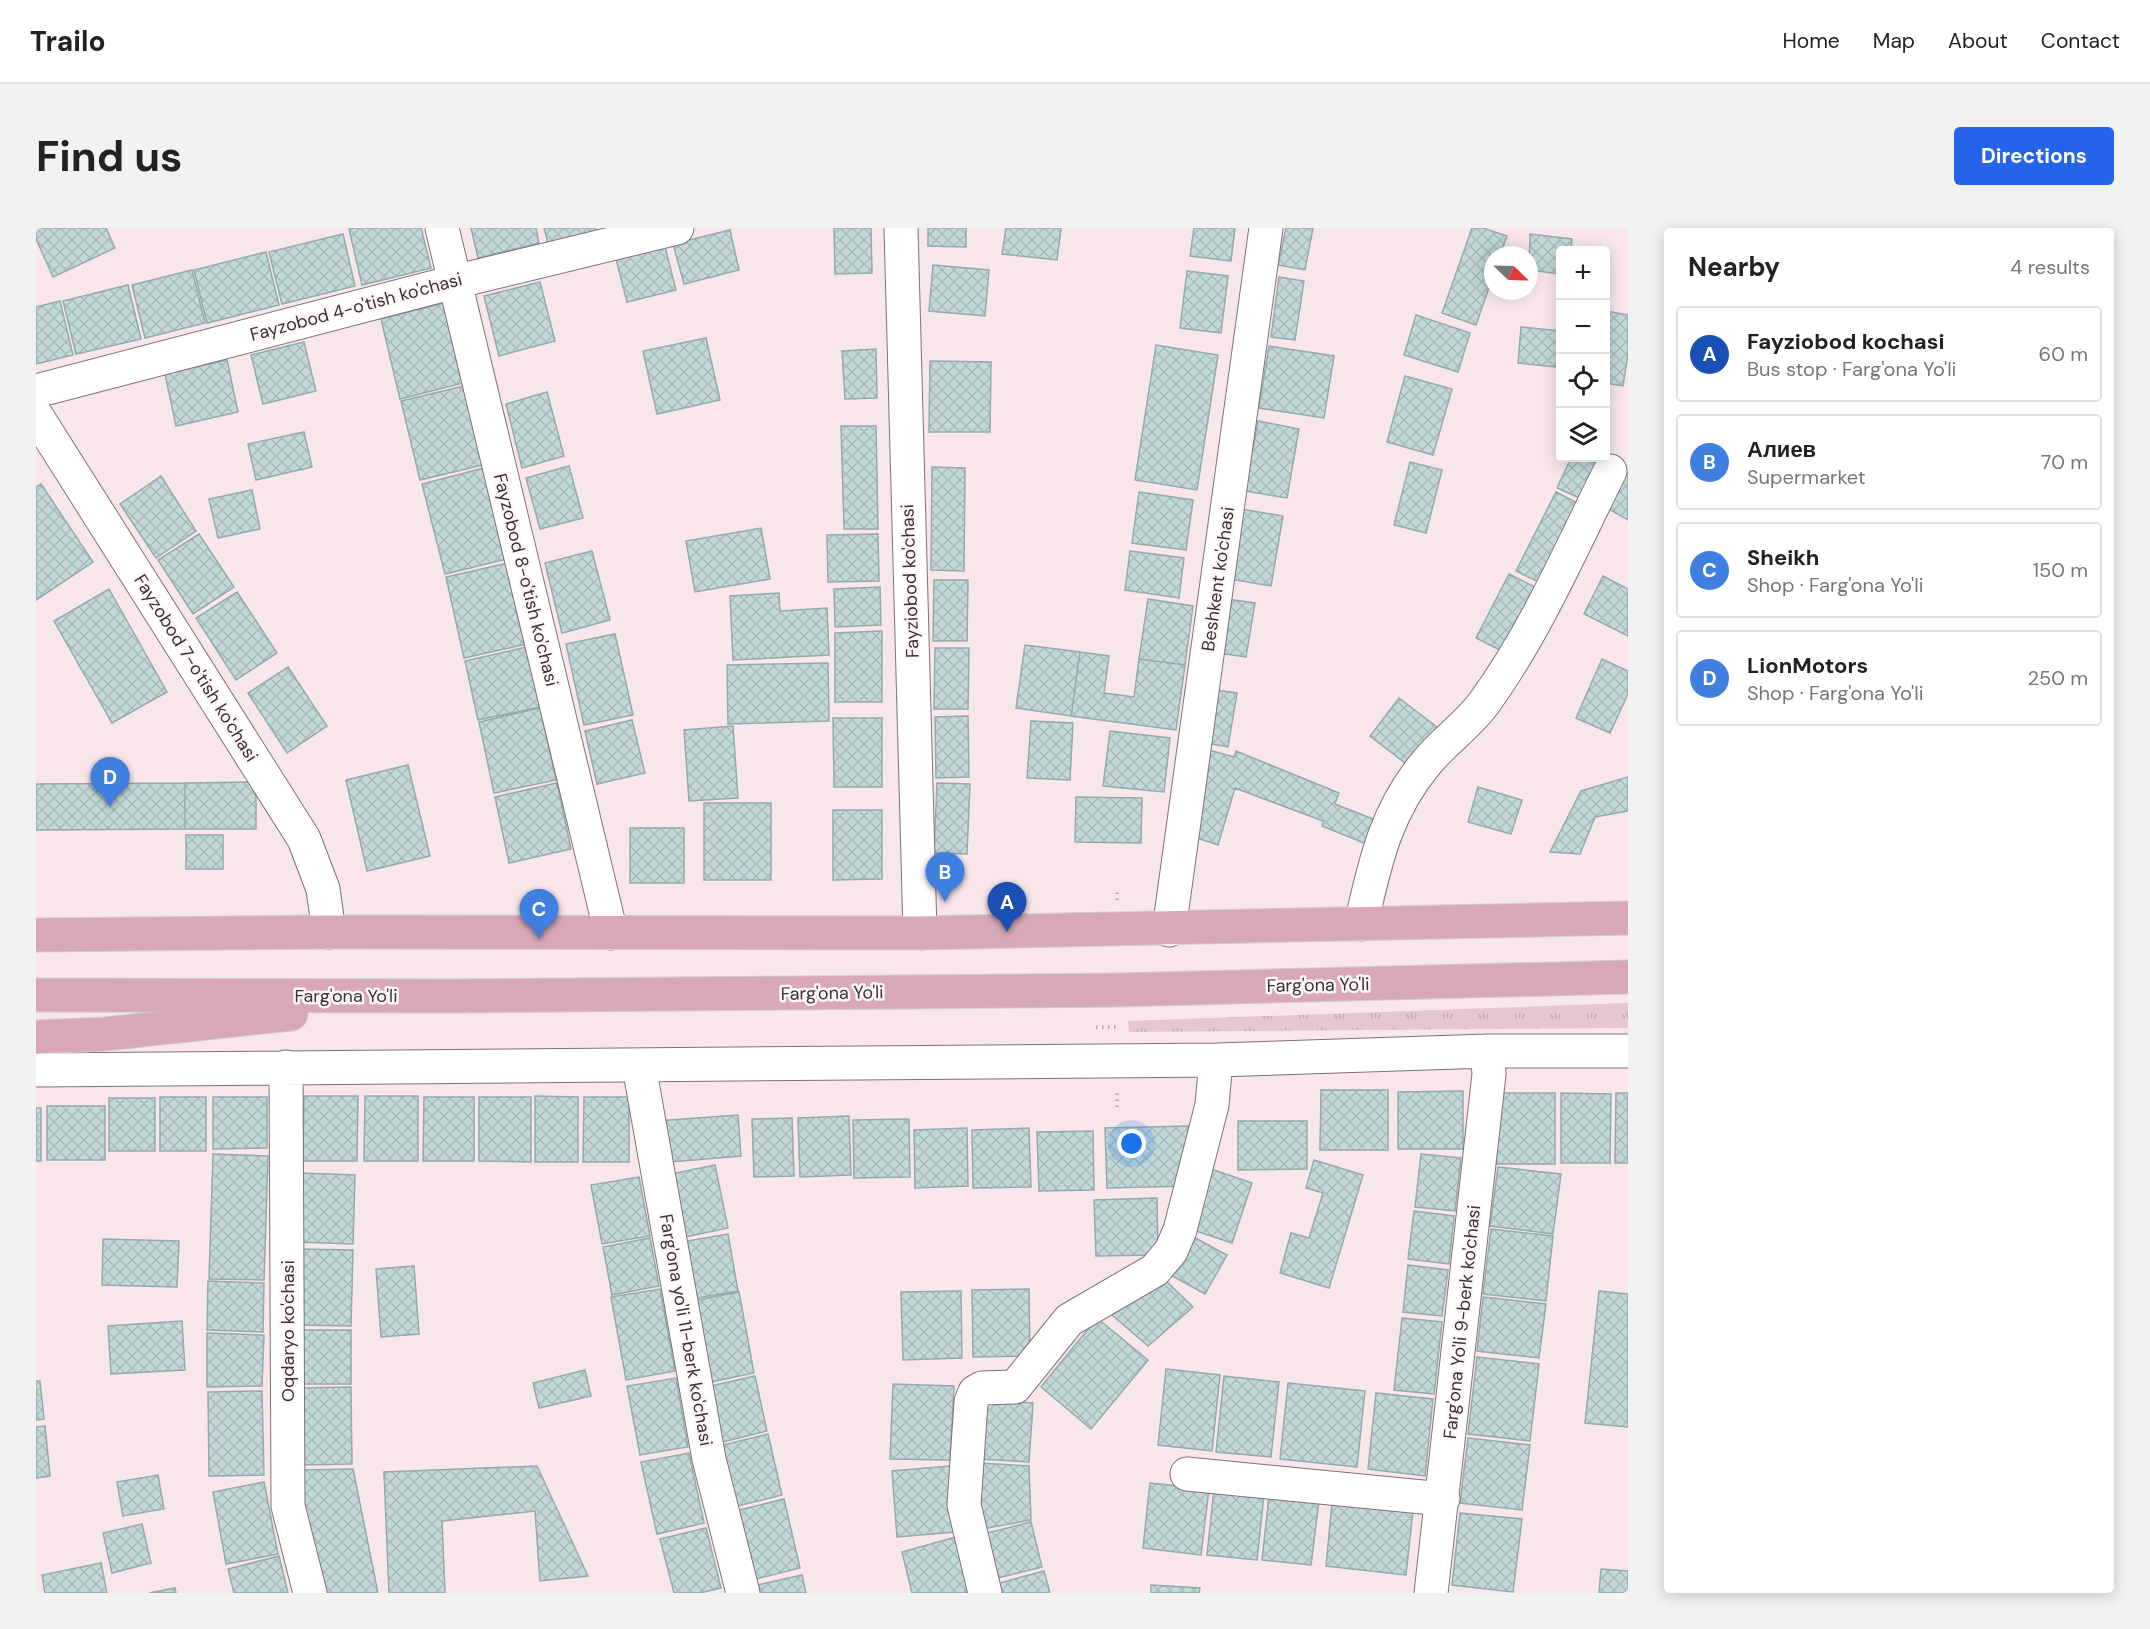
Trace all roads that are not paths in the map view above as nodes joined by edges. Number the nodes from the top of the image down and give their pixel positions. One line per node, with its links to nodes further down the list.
1 (442, 228): 5 (street, Fayzobod 8-o'tish ko'chasi)
2 (677, 228): 5 (street, Fayzobod 4-o'tish ko'chasi)
3 (901, 228): 14 (street, Fayziobod ko'chasi)
4 (1266, 228): 11 (street, Beshkent ko'chasi)
5 (454, 282): 6 (street, Fayzobod 4-o'tish ko'chasi); 13 (street, Fayzobod 8-o'tish ko'chasi)
6 (36, 391)
7 (36, 415): 12 (street, Fayzobod 7-o'tish ko'chasi)
8 (1610, 471): 10 (street)
9 (1628, 918): 10 (main road)
10 (1360, 924): 11 (main road)
11 (1169, 930): 14 (main road)
12 (329, 932): 13 (main road); 15 (main road)
13 (611, 933): 14 (main road)
14 (920, 933)
15 (36, 935)
16 (1628, 977): 18 (main road, Farg'ona Yo'li)
17 (36, 995): 18 (main road, Farg'ona Yo'li)
18 (452, 996): 19 (main road)
19 (36, 1036)
20 (1487, 1051): 21 (street); 22 (street); 27 (street, Farg'ona Yo'li 9-berk ko'chasi)
21 (1628, 1051)
22 (1216, 1060): 23 (street); 30 (street)
23 (639, 1065): 24 (street); 29 (street, Farg'ona yo'li 11-berk ko'chasi)
24 (286, 1067): 25 (street); 28 (street, Oqdaryo ko'chasi)
25 (36, 1070)
26 (1187, 1474): 27 (street)
27 (1443, 1499): 31 (street, Farg'ona Yo'li 9-berk ko'chasi)
28 (310, 1593)
29 (743, 1593)
30 (984, 1593)
31 (1431, 1593)

